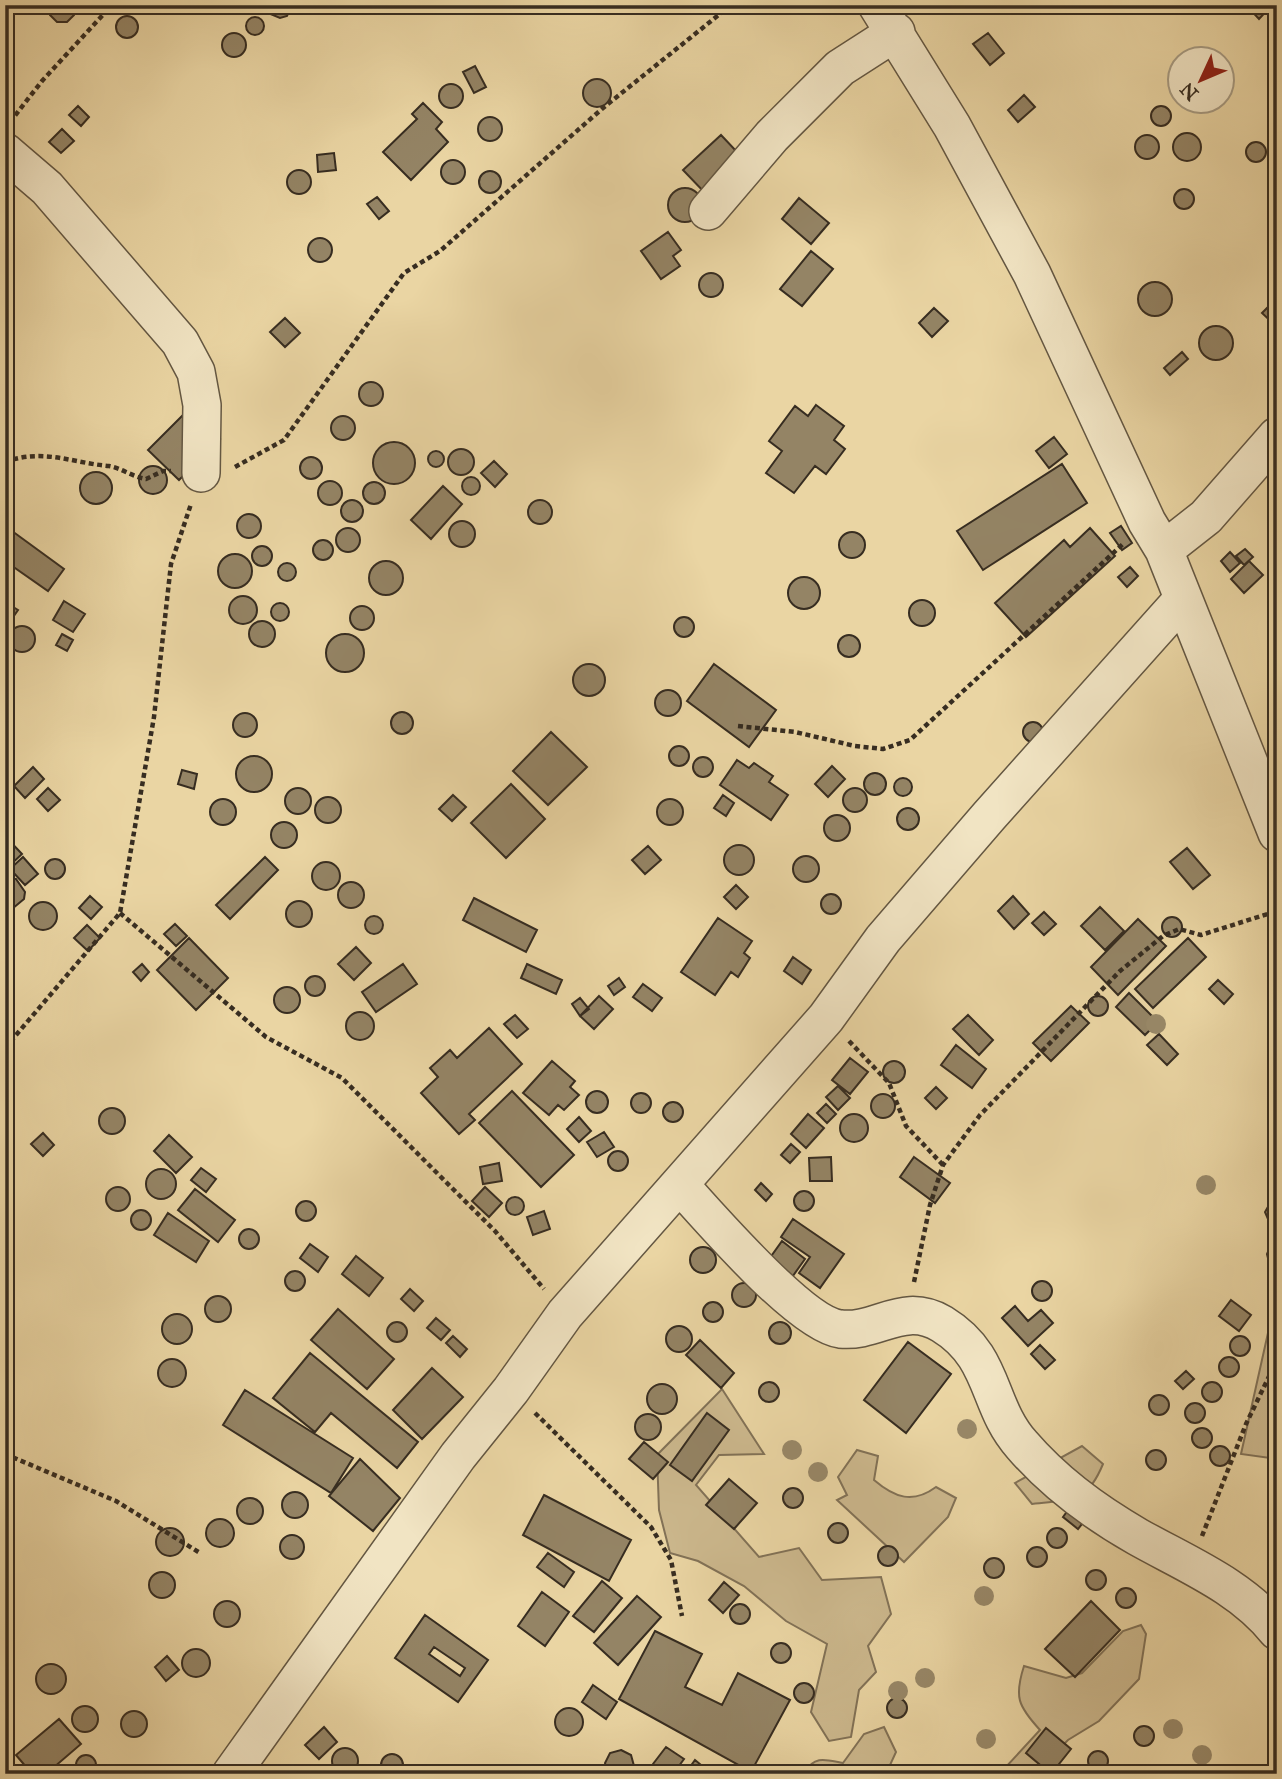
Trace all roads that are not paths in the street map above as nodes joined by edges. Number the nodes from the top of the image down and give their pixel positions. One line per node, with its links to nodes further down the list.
1 (887, 19): 3 (street); 6 (street)
2 (5, 152): 5 (street)
3 (708, 211)
4 (1277, 436): 6 (street)
5 (201, 473)
6 (1156, 536): 7 (street)
7 (1182, 600): 8 (street); 9 (street)
8 (1277, 833)
9 (680, 1185): 10 (street); 11 (street)
10 (1277, 1631)
11 (230, 1774)

